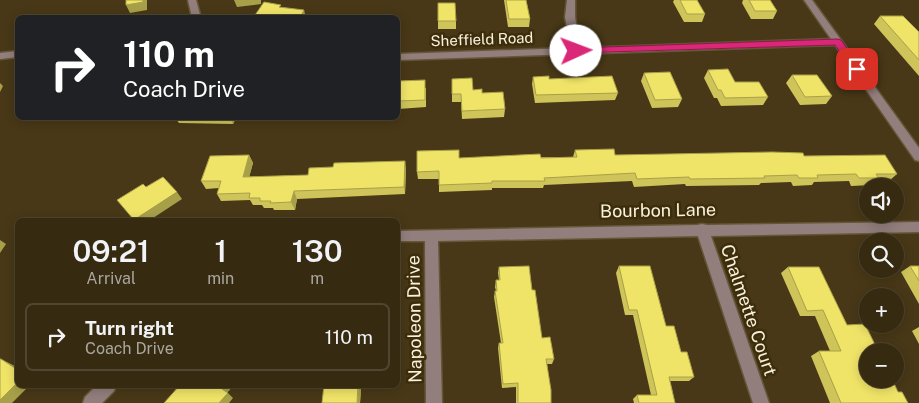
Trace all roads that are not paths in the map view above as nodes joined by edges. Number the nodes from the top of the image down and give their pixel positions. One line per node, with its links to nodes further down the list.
1 (192, 0): 4 (street)
2 (571, 0): 6 (street)
3 (808, 0): 5 (street)
4 (196, 15)
5 (838, 42): 6 (street, Sheffield Road); 10 (street)
6 (576, 51): 9 (street, Sheffield Road)
7 (15, 54): 8 (street)
8 (0, 56)
9 (400, 57)
10 (919, 157)
11 (919, 227): 12 (street, Bourbon Lane)
12 (702, 229): 13 (street, Bourbon Lane); 18 (street, Chalmette Court)
13 (432, 235): 14 (street, Bourbon Lane); 17 (street, Napoleon Drive)
14 (400, 236)
15 (105, 388): 16 (street)
16 (91, 403)
17 (434, 403)
18 (761, 403)

